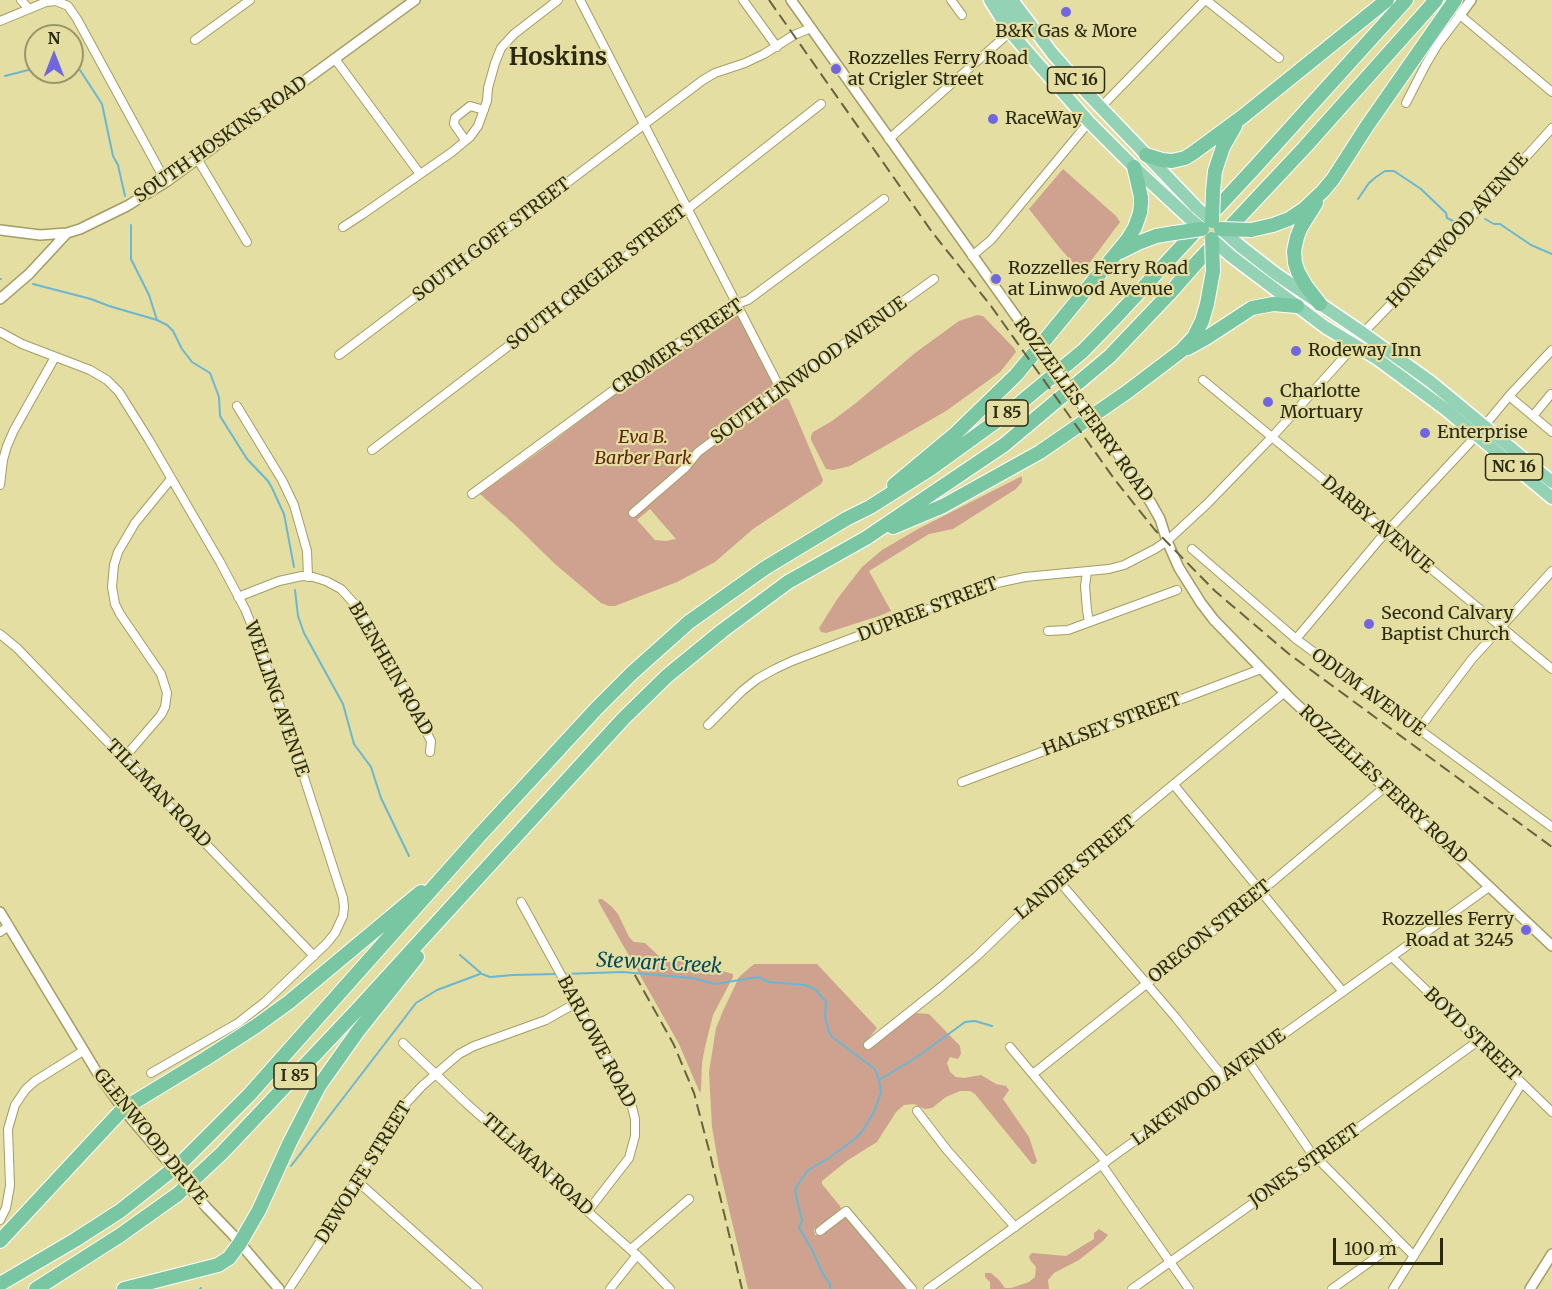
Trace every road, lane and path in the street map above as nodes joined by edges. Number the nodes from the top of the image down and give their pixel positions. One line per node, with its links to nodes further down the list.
1 (21, 0): 18 (street)
2 (250, 0): 25 (street)
3 (416, 0): 27 (street, SOUTH HOSKINS ROAD)
4 (558, 0): 33 (street)
5 (580, 0): 36 (street)
6 (743, 0): 26 (street)
7 (791, 0): 23 (street, ROZZELLES FERRY ROAD)
8 (951, 0): 19 (street)
9 (990, 0): 24 (highway, NC 16)
10 (1000, 0): 20 (highway)
11 (1012, 0): 20 (highway, NC 16)
12 (1206, 0): 28 (street); 32 (street)
13 (1387, 0): 34 (highway)
14 (1406, 0): 83 (highway, I 85)
15 (1436, 0): 86 (highway, I 85)
16 (1455, 0): 45 (highway)
17 (1472, 0): 21 (street)
18 (30, 9): 22 (street); 44 (street)
19 (962, 15)
20 (1022, 15): 32 (highway, NC 16)
21 (1460, 15): 29 (street); 30 (street)
22 (0, 21)
23 (811, 28): 26 (street, SOUTH GOFF STREET); 38 (street, ROZZELLES FERRY ROAD)
24 (1010, 32): 35 (highway, NC 16); 38 (street)
25 (195, 40)
26 (777, 47): 36 (street, SOUTH GOFF STREET)
27 (335, 58): 41 (street, SOUTH HOSKINS ROAD); 43 (street)
28 (1279, 58)
29 (1552, 92)
30 (1406, 103)
31 (820, 104): 47 (street, SOUTH CRIGLER STREET)
32 (1101, 108): 40 (highway, NC 16)
33 (484, 110): 39 (street); 39 (street)
34 (1242, 117): 40 (highway); 51 (highway, bridge)
35 (1089, 122): 42 (highway, NC 16); 54 (street)
36 (644, 125): 47 (street); 66 (street, SOUTH GOFF STREET)
37 (1552, 128): 62 (street, HONEYWOOD AVENUE)
38 (889, 138): 54 (street, ROZZELLES FERRY ROAD)
39 (465, 140): 43 (street)
40 (1146, 155): 48 (highway, NC 16)
41 (198, 160): 44 (street, SOUTH HOSKINS ROAD); 53 (street)
42 (1134, 167): 48 (highway, NC 16); 55 (highway)
43 (420, 174): 49 (street)
44 (166, 182): 52 (street, SOUTH HOSKINS ROAD)
45 (1323, 191): 51 (highway, bridge); 59 (highway)
46 (884, 199): 58 (street, CROMER STREET)
47 (687, 209): 58 (street); 77 (street, SOUTH CRIGLER STREET)
48 (1192, 212): 51 (highway, NC 16, bridge)
49 (342, 226)
50 (0, 230): 52 (street)
51 (1212, 230): 55 (highway, bridge); 59 (highway, NC 16, bridge); 60 (highway, NC 16, bridge); 65 (highway, bridge)
52 (67, 233): 57 (street, SOUTH HOSKINS ROAD)
53 (247, 242)
54 (972, 256): 87 (street, ROZZELLES FERRY ROAD, bridge)
55 (1113, 257): 83 (highway)
56 (934, 279): 69 (street, SOUTH LINWOOD AVENUE)
57 (0, 299)
58 (737, 304): 69 (street); 81 (street, CROMER STREET)
59 (1320, 304): 62 (highway, NC 16)
60 (1297, 306): 63 (highway, NC 16); 65 (highway)
61 (0, 332): 67 (street, WELLING AVENUE)
62 (1363, 333): 74 (highway, NC 16)
63 (1354, 346): 74 (highway, NC 16); 76 (street)
64 (1552, 350): 71 (street)
65 (1181, 351): 86 (highway)
66 (339, 355)
67 (55, 357): 78 (street, WELLING AVENUE); 80 (street)
68 (1203, 380): 76 (street, DARBY AVENUE)
69 (781, 390): 84 (street, SOUTH LINWOOD AVENUE)
70 (1551, 394): 73 (street)
71 (1509, 396): 73 (street); 74 (street)
72 (237, 406): 91 (street)
73 (1533, 417): 75 (street)
74 (1480, 431): 79 (highway, NC 16); 82 (highway, NC 16); 85 (street)
75 (1552, 432)
76 (1272, 437): 85 (street, DARBY AVENUE); 87 (street)
77 (372, 450)
78 (171, 479): 93 (street, WELLING AVENUE); 105 (street)
79 (1552, 482)
80 (0, 485)
81 (472, 494)
82 (1552, 498)
83 (870, 507): 110 (highway, I 85)
84 (633, 513)
85 (1386, 532): 95 (street, DARBY AVENUE); 98 (street)
86 (866, 538): 115 (highway, I 85)
87 (1167, 542): 89 (street, DUPREE STREET); 99 (street, ROZZELLES FERRY ROAD)
88 (1192, 549): 98 (street, ODUM AVENUE)
89 (1087, 572): 94 (street); 102 (street, DUPREE STREET)
90 (1552, 572): 95 (street)
91 (308, 576): 93 (street, BLENHEIN ROAD); 104 (street, BLENHEIN ROAD)
92 (1177, 590): 94 (street)
93 (238, 597): 119 (street, WELLING AVENUE)
94 (1089, 622): 96 (street)
95 (1500, 627): 100 (street, DARBY AVENUE); 103 (street)
96 (1048, 631)
97 (0, 634): 105 (street, TILLMAN ROAD)
98 (1296, 639): 103 (street, ODUM AVENUE)
99 (1261, 669): 101 (street, ROZZELLES FERRY ROAD); 106 (street, HALSEY STREET)
100 (1552, 669)
101 (1285, 692): 107 (street, LANDER STREET); 108 (street, ROZZELLES FERRY ROAD)
102 (708, 724)
103 (1419, 729): 109 (street, ODUM AVENUE)
104 (430, 752)
105 (124, 758): 119 (street, TILLMAN ROAD)
106 (962, 782)
107 (1174, 786): 111 (street, LANDER STREET); 113 (street)
108 (1385, 788): 112 (street, ROZZELLES FERRY ROAD); 113 (street, OREGON STREET)
109 (1552, 827)
110 (457, 862): 135 (highway); 154 (highway, I 85)
111 (1058, 880): 121 (street); 126 (street, LANDER STREET)
112 (1490, 887): 118 (street, ROZZELLES FERRY ROAD); 120 (street, LAKEWOOD AVENUE)
113 (1261, 891): 121 (street, OREGON STREET); 122 (street)
114 (521, 902): 123 (street, BARLOWE ROAD)
115 (450, 908): 148 (highway); 155 (highway, I 85)
116 (0, 912): 117 (street, GLENWOOD DRIVE)
117 (4, 929): 128 (street, GLENWOOD DRIVE)
118 (1552, 946)
119 (314, 956): 130 (street, WELLING AVENUE)
120 (1392, 957): 122 (street, LAKEWOOD AVENUE); 124 (street, BOYD STREET)
121 (1147, 983): 132 (street, OREGON STREET); 133 (street)
122 (1343, 992): 129 (street, LAKEWOOD AVENUE)
123 (576, 1003): 131 (street, DEWOLFE STREET); 142 (street, BARLOWE ROAD)
124 (1478, 1041): 134 (street, BOYD STREET); 138 (street, JONES STREET)
125 (403, 1043): 131 (street, TILLMAN ROAD)
126 (868, 1045)
127 (1010, 1047): 132 (street)
128 (84, 1051): 135 (street, GLENWOOD DRIVE); 143 (street)
129 (1248, 1061): 133 (street, LAKEWOOD AVENUE); 138 (street)
130 (150, 1073)
131 (436, 1073): 140 (street, DEWOLFE STREET); 142 (street, TILLMAN ROAD)
132 (1033, 1074): 139 (street)
133 (1224, 1078): 139 (street, LAKEWOOD AVENUE)
134 (1522, 1083): 137 (street, BOYD STREET); 152 (street)
135 (123, 1109): 146 (highway); 148 (street, GLENWOOD DRIVE, bridge)
136 (917, 1111): 144 (street)
137 (1552, 1112)
138 (1316, 1158): 147 (street); 153 (street, JONES STREET)
139 (1104, 1164): 144 (street, LAKEWOOD AVENUE); 153 (street)
140 (356, 1180): 158 (street, DEWOLFE STREET); 159 (street)
141 (689, 1199): 149 (street)
142 (588, 1211): 149 (street, TILLMAN ROAD)
143 (0, 1220)
144 (1015, 1227): 163 (street, LAKEWOOD AVENUE)
145 (820, 1230): 162 (street)
146 (0, 1241)
147 (1399, 1241): 152 (street); 166 (street)
148 (240, 1243): 156 (highway); 157 (street, GLENWOOD DRIVE)
149 (631, 1249): 151 (street, TILLMAN ROAD)
150 (1552, 1254): 168 (street)
151 (637, 1255): 160 (street); 161 (street, TILLMAN ROAD)
152 (1414, 1256): 167 (street)
153 (1169, 1261): 164 (street, JONES STREET); 165 (street)
154 (0, 1284)
155 (36, 1289)
156 (124, 1289)
157 (279, 1289)
158 (289, 1289)
159 (478, 1289)
160 (610, 1289)
161 (670, 1289)
162 (912, 1289)
163 (928, 1289)
164 (1131, 1289)
165 (1189, 1289)
166 (1332, 1289)
167 (1393, 1289)
168 (1530, 1289)

